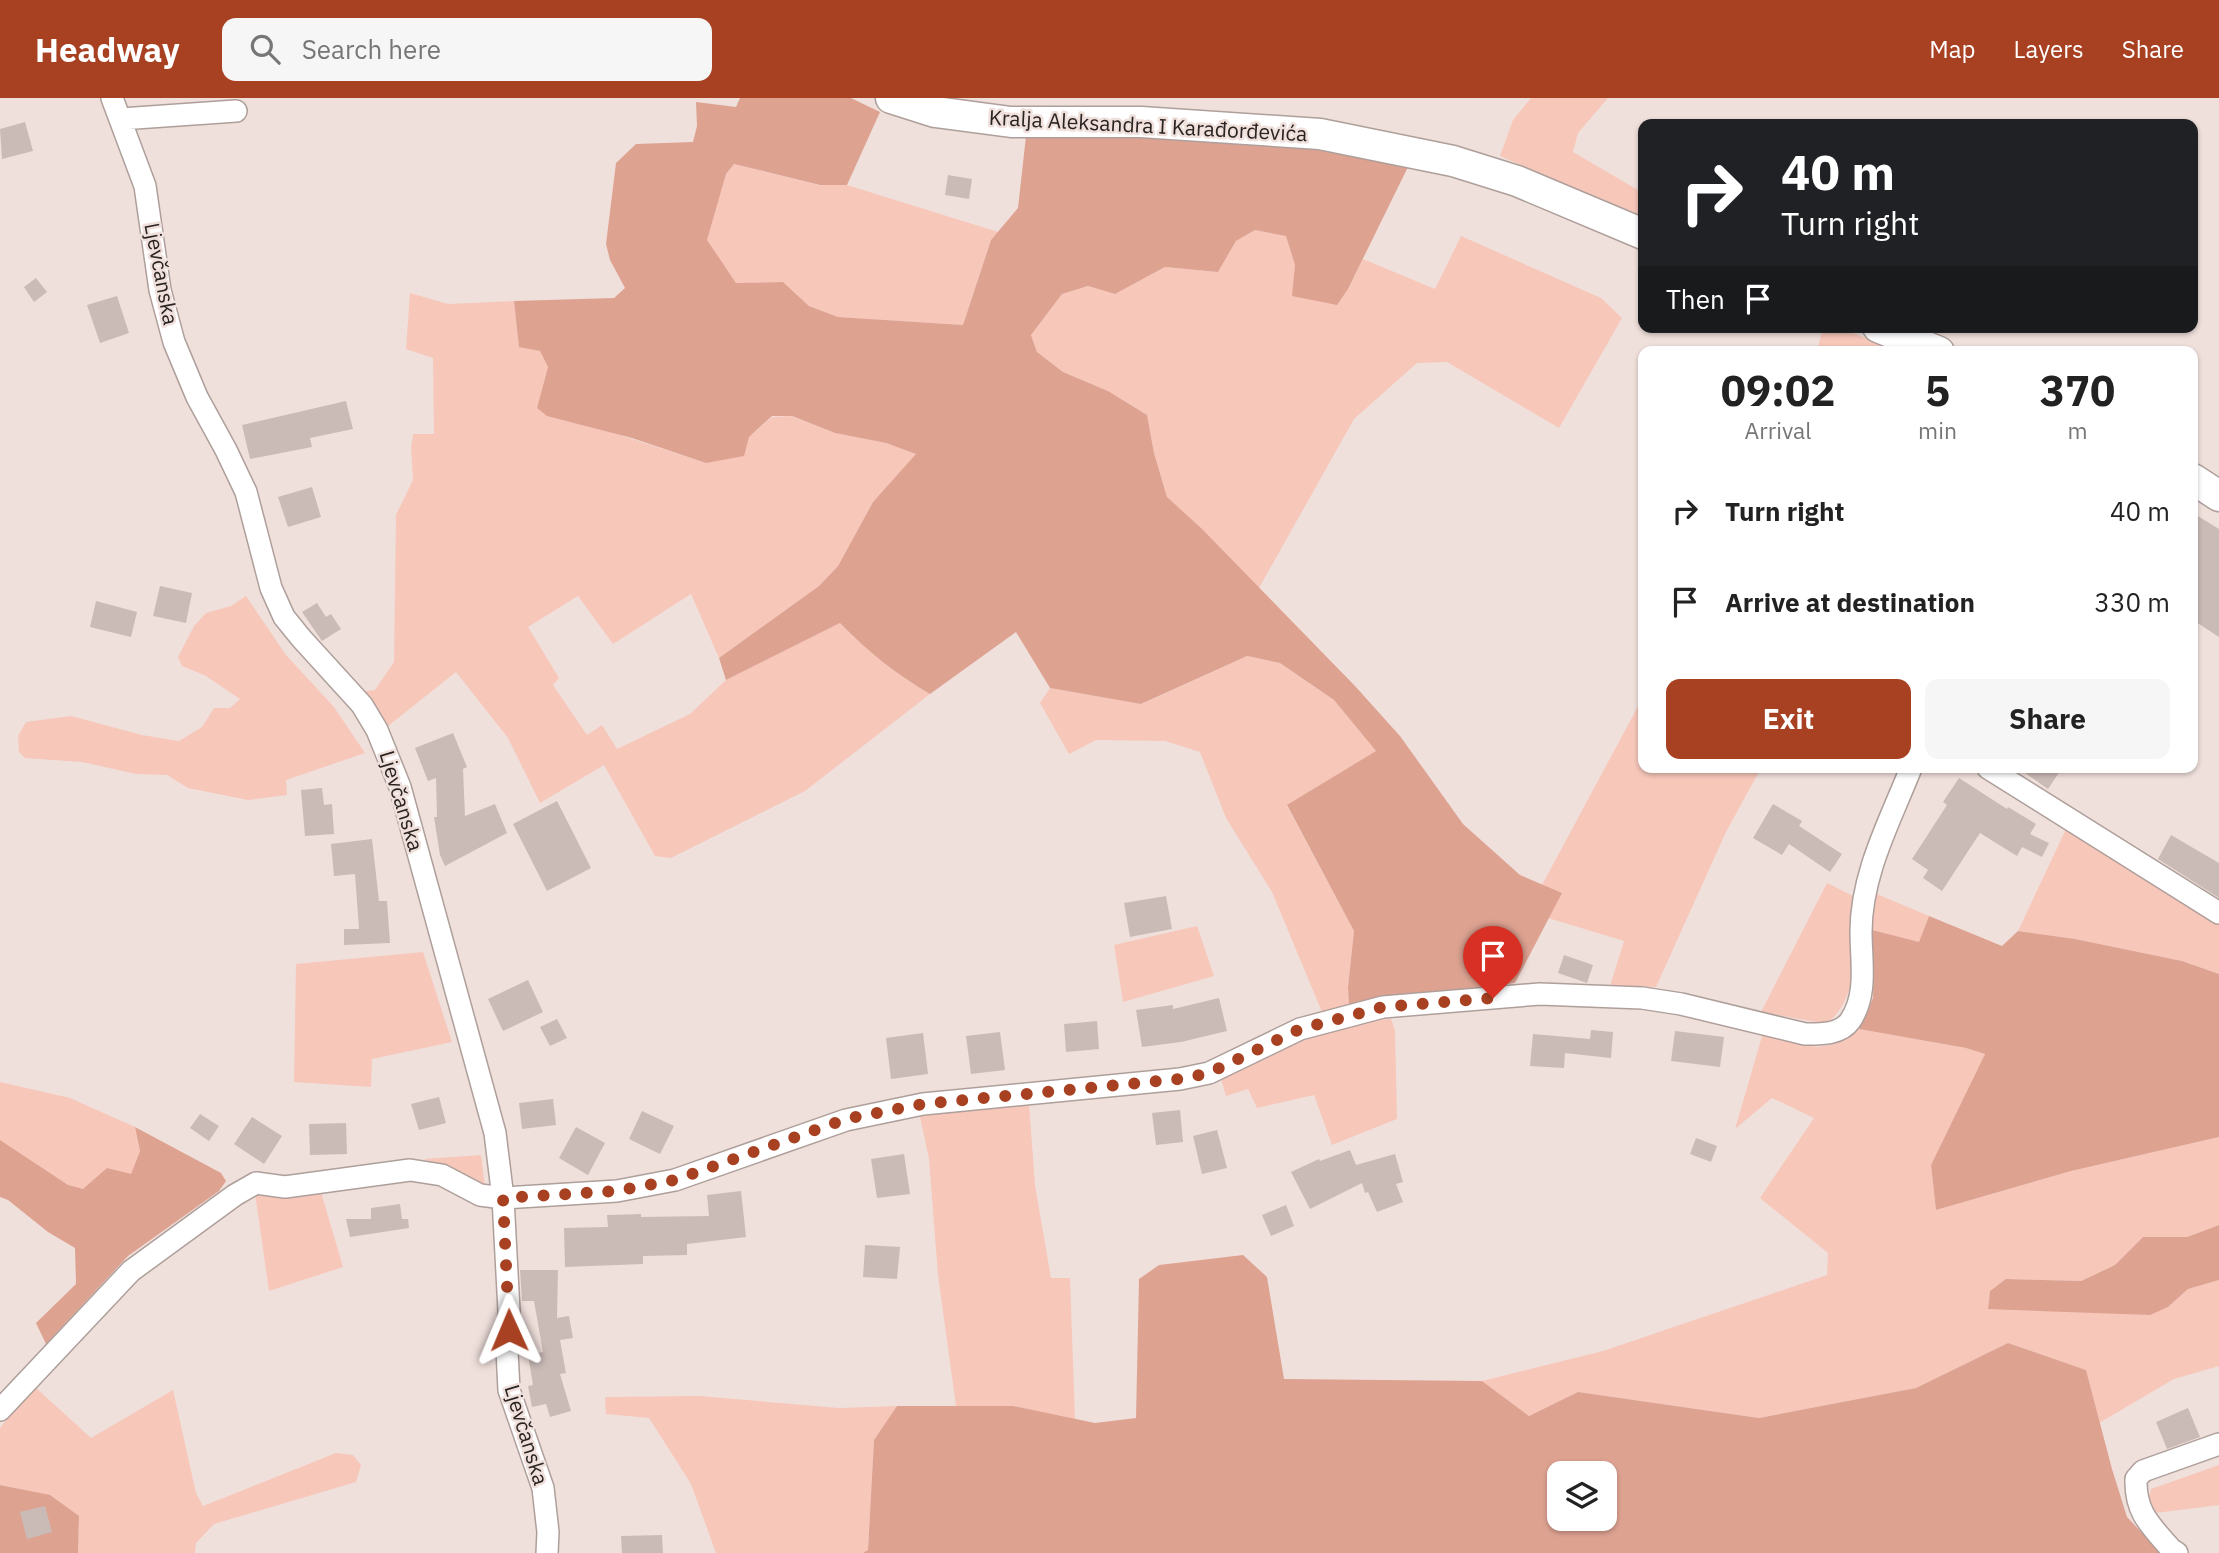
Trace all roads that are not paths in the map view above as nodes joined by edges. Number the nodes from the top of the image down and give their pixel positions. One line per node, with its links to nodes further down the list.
1 (111, 98): 4 (street, Ljevčanska)
2 (891, 98): 5 (street, Kralja Aleksandra I Karađorđevića)
3 (236, 111): 4 (street)
4 (121, 119): 13 (street, Ljevčanska)
5 (1638, 232)
6 (1893, 333): 7 (street)
7 (1924, 346)
8 (2198, 482): 9 (street)
9 (2219, 496)
10 (1909, 773): 13 (street)
11 (1996, 773): 12 (street)
12 (2219, 913)
13 (503, 1198): 14 (street); 16 (street, Ljevčanska)
14 (0, 1410)
15 (2219, 1444): 17 (street)
16 (547, 1553)
17 (2178, 1553)

